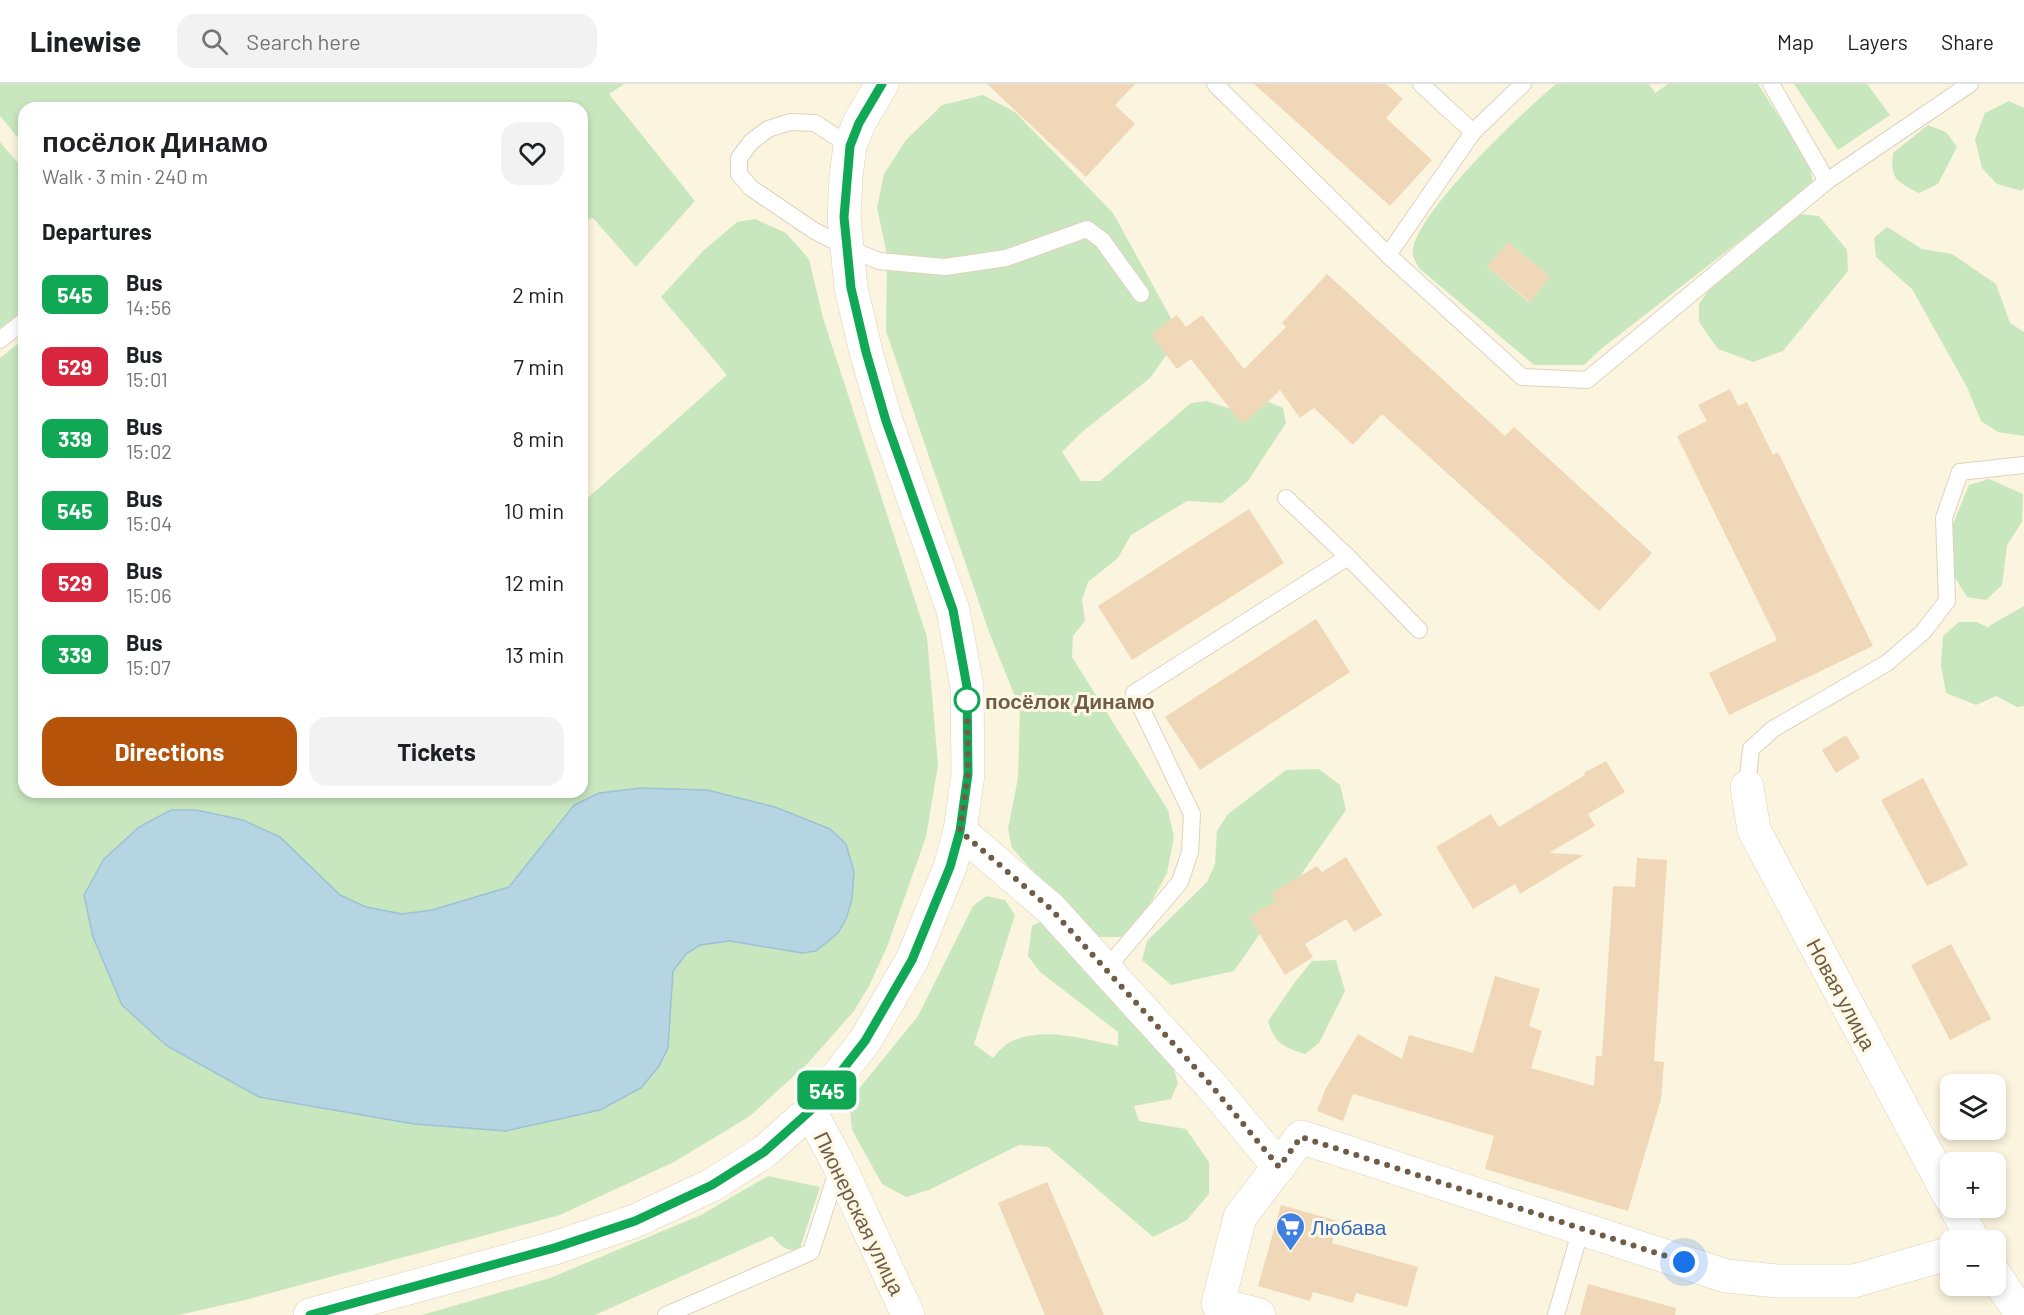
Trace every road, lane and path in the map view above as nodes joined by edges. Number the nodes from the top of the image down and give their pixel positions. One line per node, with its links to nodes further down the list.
1 (882, 84): 8 (street)
2 (1215, 84): 11 (lane)
3 (1421, 84): 7 (lane)
4 (1523, 84): 7 (lane)
5 (1771, 84): 9 (lane)
6 (1970, 84): 9 (lane)
7 (1473, 132): 11 (lane)
8 (850, 146): 10 (street); 10 (lane)
9 (1827, 181): 11 (lane)
10 (846, 248): 12 (lane); 20 (street)
11 (1388, 255)
12 (1141, 294)
13 (18, 326): 14 (lane)
14 (0, 340)
15 (2024, 465): 19 (lane)
16 (1286, 498): 17 (lane)
17 (1348, 557): 18 (lane); 21 (lane)
18 (1419, 630)
19 (1747, 787): 25 (street, Новая улица)
20 (960, 831): 21 (street); 22 (street)
21 (1106, 969): 24 (street)
22 (810, 1111): 23 (street, Пионерская улица); 29 (street)
23 (839, 1165): 30 (lane); 31 (street, Пионерская улица)
24 (1279, 1167): 26 (street); 32 (street)
25 (1940, 1178)
26 (1581, 1229): 27 (street); 33 (lane)
27 (1940, 1256)
28 (2006, 1291): 34 (street)
29 (310, 1315)
30 (666, 1315)
31 (908, 1315)
32 (1259, 1315)
33 (1556, 1315)
34 (2022, 1315)

